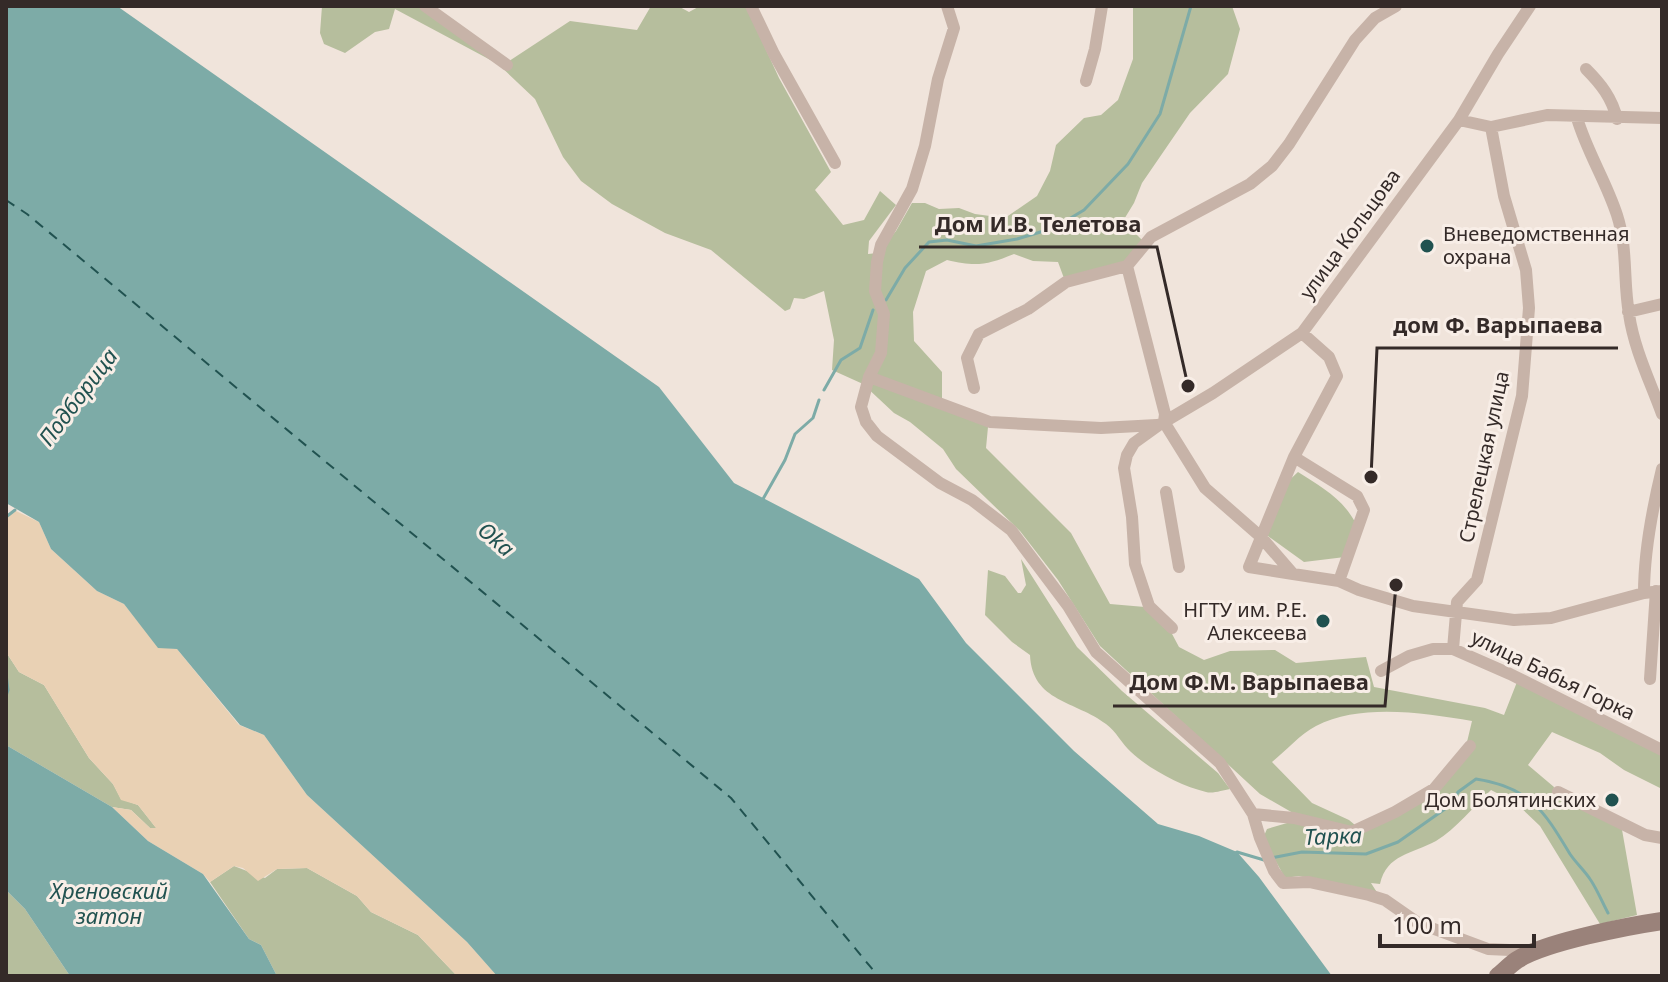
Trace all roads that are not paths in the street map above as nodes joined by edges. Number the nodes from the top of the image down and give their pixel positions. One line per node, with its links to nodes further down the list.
1 (425, 6): 7 (street)
2 (751, 6): 15 (street)
3 (947, 6): 20 (street)
4 (1102, 6): 9 (street)
5 (1396, 6): 16 (street)
6 (1526, 11): 13 (street, улица Кольцова)
7 (507, 65)
8 (1586, 69): 12 (street)
9 (1086, 81)
10 (1577, 118): 12 (street); 14 (street); 18 (street)
11 (1662, 118): 12 (street)
12 (1617, 119)
13 (1459, 120): 14 (street); 19 (street, улица Кольцова)
14 (1491, 127): 32 (street, Стрелецкая улица)
15 (835, 163)
16 (1127, 266): 21 (street); 23 (street)
17 (1662, 304): 18 (street)
18 (1628, 312): 22 (street)
19 (1302, 333): 23 (street, улица Кольцова); 24 (street)
20 (869, 377): 23 (street, улица Кольцова); 40 (street)
21 (974, 388)
22 (1662, 414)
23 (1162, 423): 27 (street); 33 (street, улица Кольцова)
24 (1294, 457): 27 (street); 30 (street)
25 (1662, 469): 31 (street)
26 (1166, 492): 28 (street)
27 (1261, 537): 29 (street); 29 (street)
28 (1179, 567)
29 (1293, 574): 30 (street)
30 (1339, 581): 32 (street)
31 (1654, 592): 32 (street); 36 (street)
32 (1455, 612): 34 (street)
33 (1172, 628)
34 (1453, 649): 35 (street, улица Бабья Горка); 38 (street, улица Бабья Горка)
35 (1381, 671)
36 (1650, 679)
37 (1470, 746): 40 (street)
38 (1662, 750)
39 (1558, 792): 41 (street)
40 (1253, 814): 43 (street)
41 (1662, 838)
42 (1662, 921): 43 (main road)
43 (1545, 949): 44 (main road)
44 (1498, 976)

